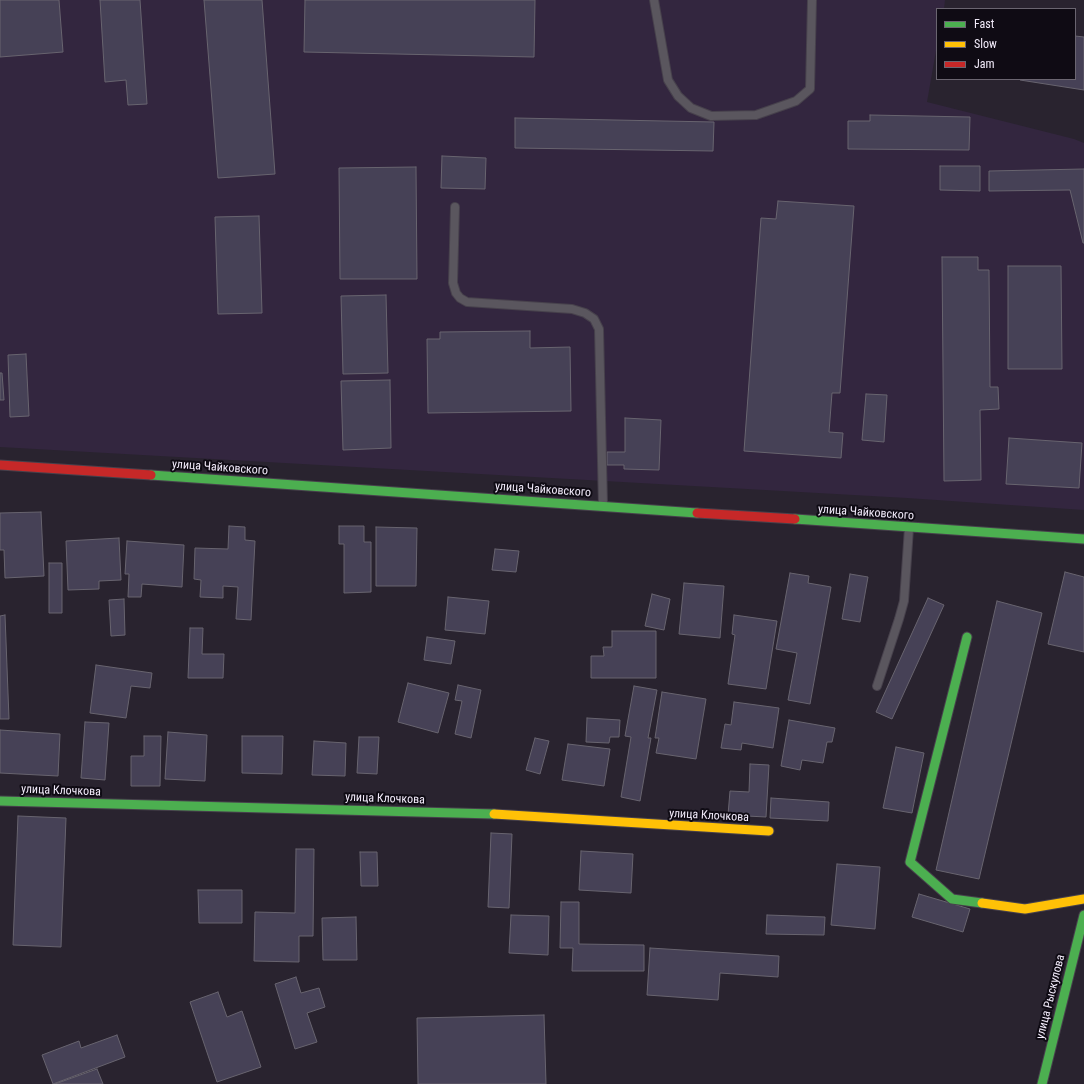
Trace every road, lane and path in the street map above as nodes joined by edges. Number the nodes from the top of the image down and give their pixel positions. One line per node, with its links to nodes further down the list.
1 (654, 0): 2 (lane)
2 (812, 0)
3 (455, 207): 5 (lane)
4 (0, 465): 5 (street, улица Чайковского)
5 (603, 506): 6 (street, улица Чайковского)
6 (909, 528): 7 (street, улица Чайковского); 9 (lane)
7 (1084, 539)
8 (967, 637): 12 (street)
9 (877, 686)
10 (0, 801): 11 (street, улица Клочкова)
11 (768, 831)
12 (1084, 899)
13 (1084, 915): 14 (street, улица Рыскулова)
14 (1042, 1084)

